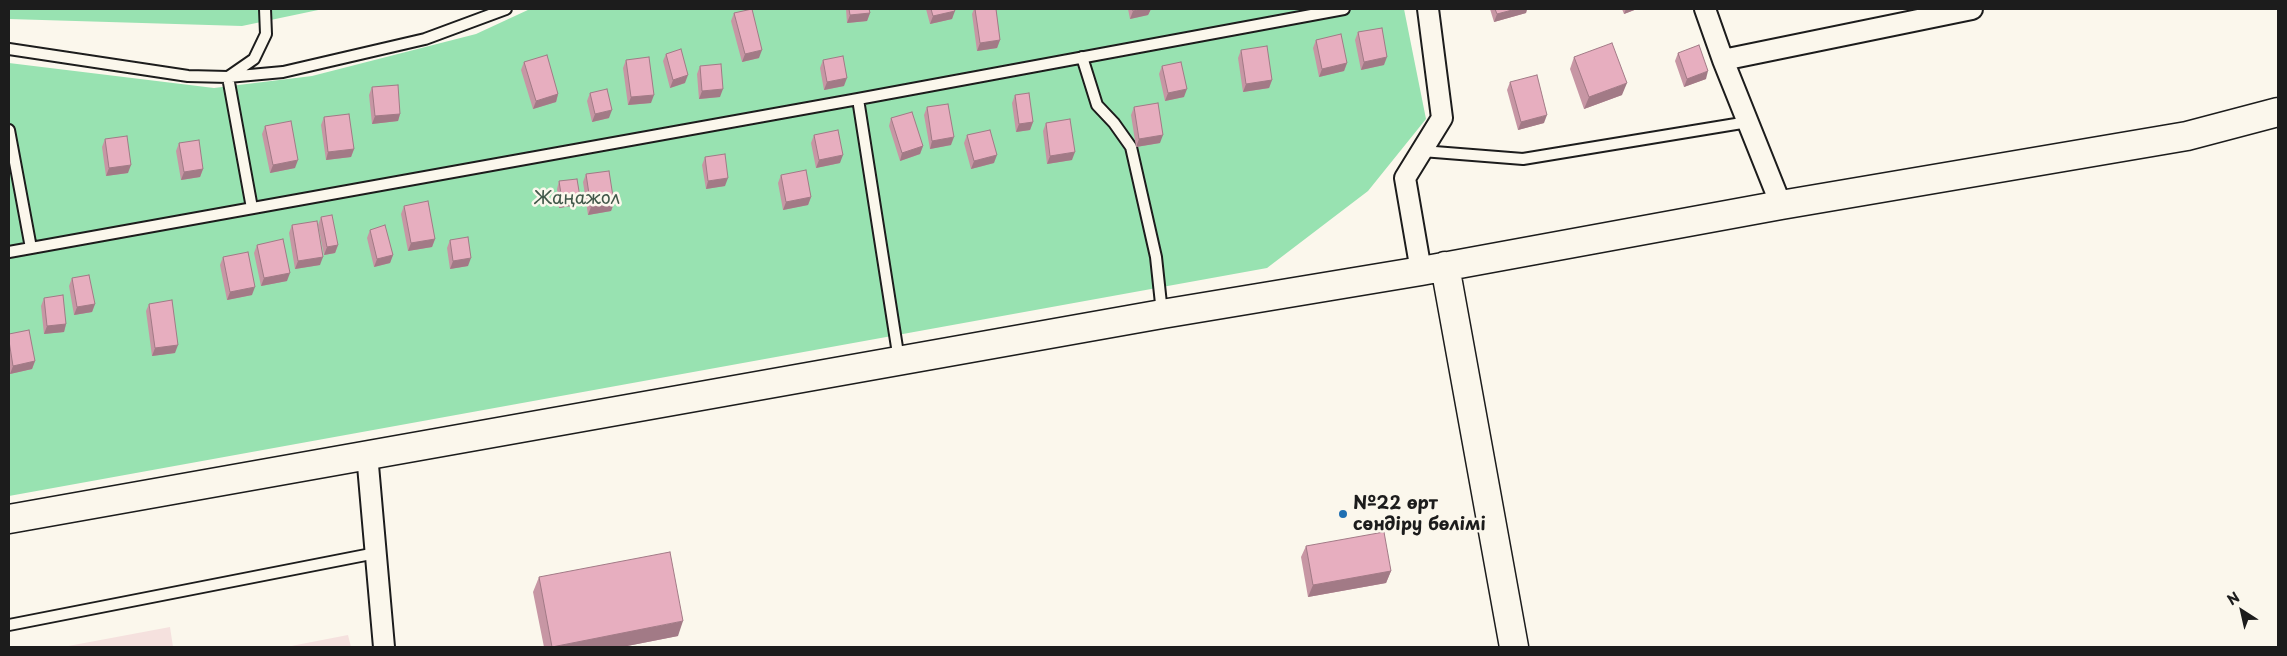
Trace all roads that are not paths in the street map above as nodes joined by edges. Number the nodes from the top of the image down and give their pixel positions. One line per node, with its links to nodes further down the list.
1 (265, 9): 10 (lane)
2 (506, 9): 10 (lane)
3 (1344, 9): 8 (lane)
4 (1428, 9): 15 (street)
5 (1705, 9): 9 (street)
6 (1972, 9): 9 (street)
7 (9, 49): 10 (lane)
8 (1082, 56): 11 (lane); 21 (lane)
9 (1723, 60): 13 (street)
10 (228, 77): 17 (lane)
11 (858, 99): 17 (lane); 22 (lane)
12 (2278, 112): 16 (street)
13 (1748, 122): 15 (lane); 16 (street)
14 (9, 130): 18 (lane)
15 (1422, 151): 20 (street)
16 (1781, 205): 20 (street)
17 (252, 208): 18 (lane)
18 (31, 248): 19 (lane)
19 (9, 252)
20 (1433, 269): 21 (street); 28 (street)
21 (1162, 314): 22 (street)
22 (899, 361): 23 (street)
23 (367, 454): 24 (street); 25 (street)
24 (9, 519)
25 (376, 553): 26 (lane); 27 (street)
26 (9, 625)
27 (384, 647)
28 (1514, 647)

